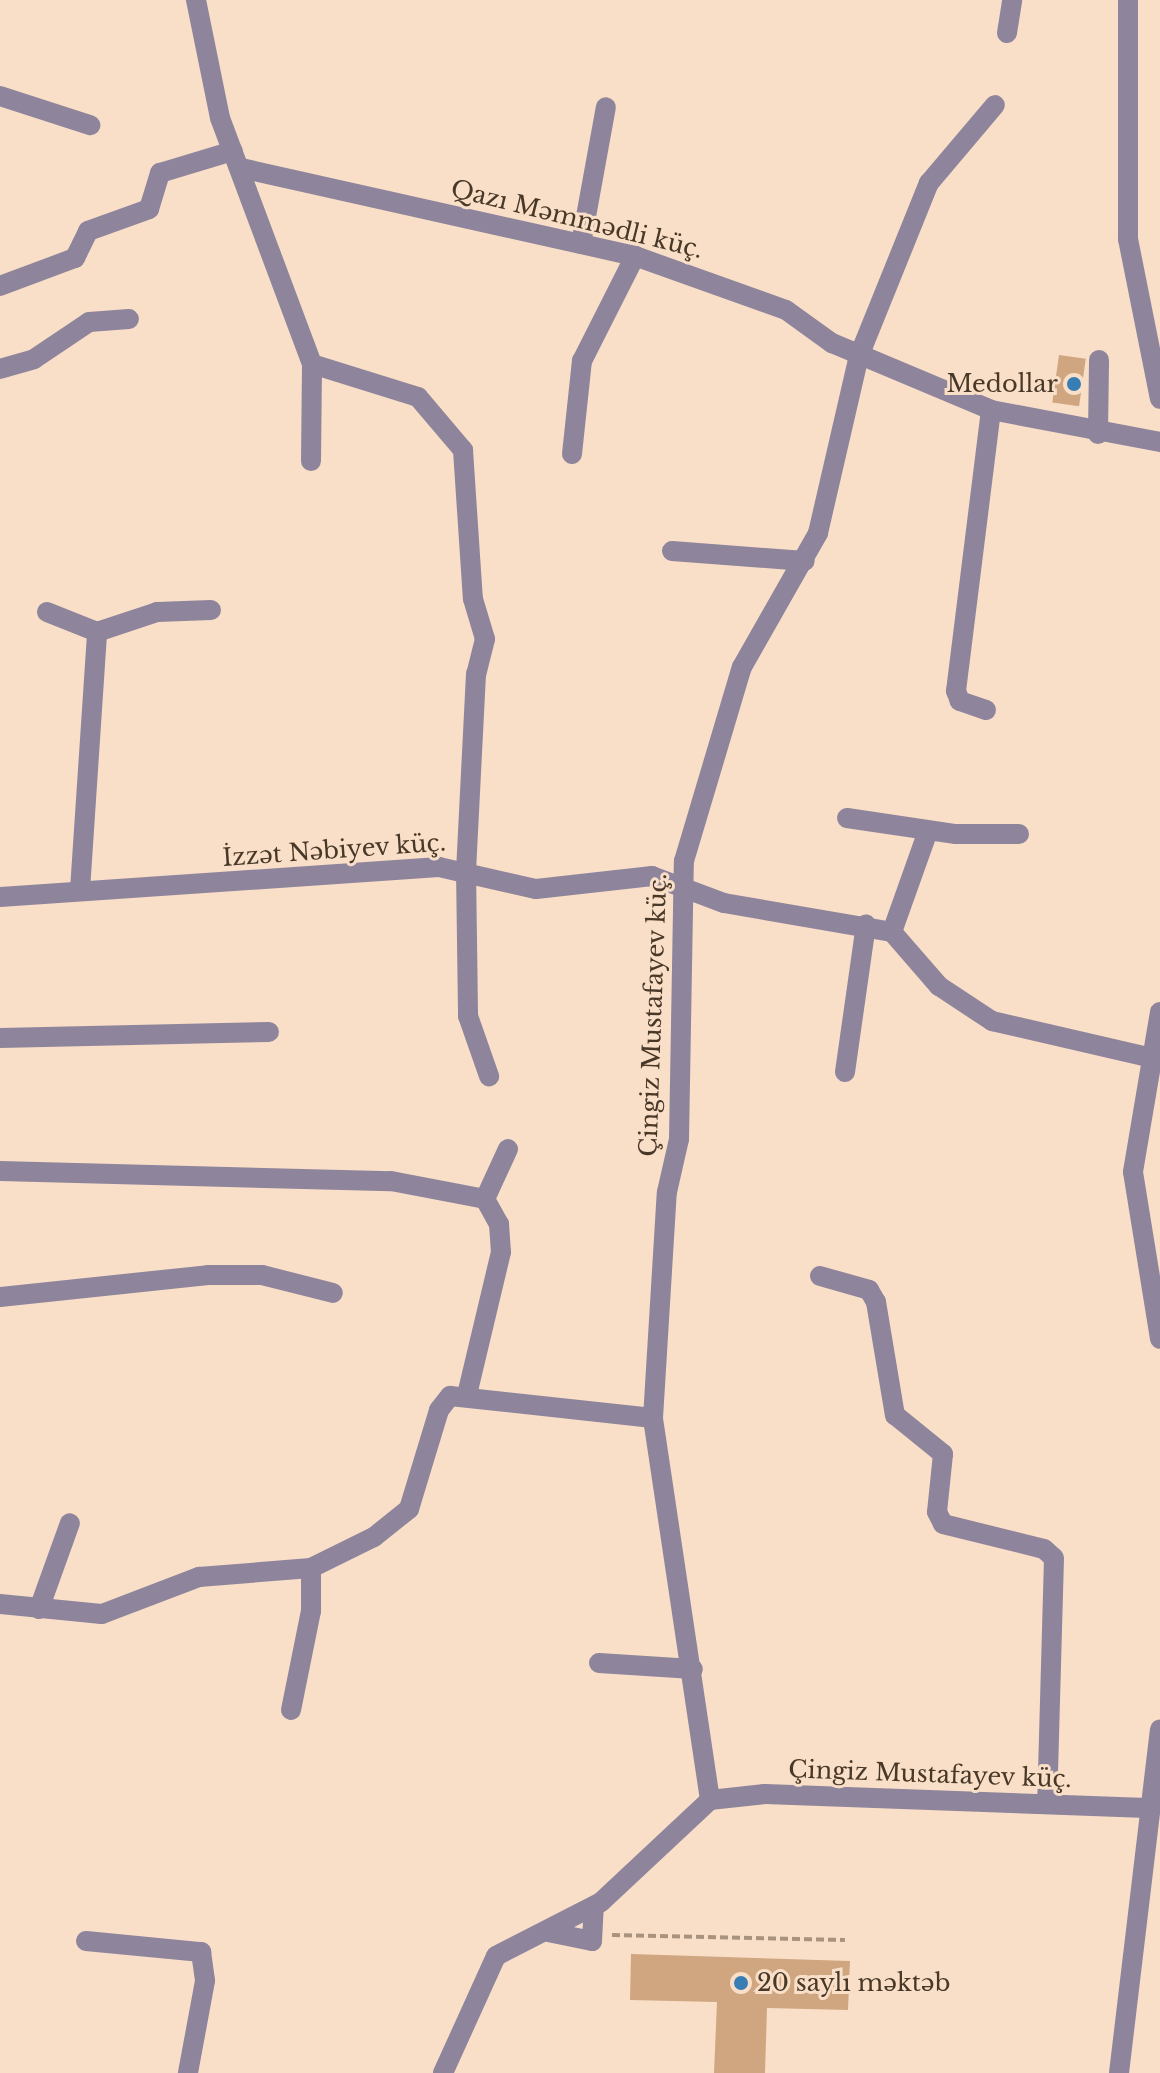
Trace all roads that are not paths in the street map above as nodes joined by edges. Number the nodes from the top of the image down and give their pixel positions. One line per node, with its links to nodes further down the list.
1 (196, 0): 9 (street)
2 (1012, 0): 4 (street)
3 (1128, 0): 18 (street)
4 (1007, 33)
5 (0, 96): 8 (street)
6 (995, 105): 14 (street, Çingiz Mustafayev küç.)
7 (606, 107): 10 (street)
8 (90, 125)
9 (237, 159): 10 (street, Qazı Məmmədli küç.); 12 (street); 16 (street)
10 (581, 244): 11 (street, Qazı Məmmədli küç.)
11 (635, 256): 14 (street, Qazı Məmmədli küç.); 22 (street)
12 (0, 286)
13 (129, 319): 17 (street)
14 (859, 356): 19 (street, Qazı Məmmədli küç.); 25 (street, Çingiz Mustafayev küç.)
15 (1099, 360): 20 (street)
16 (312, 364): 23 (street); 33 (street)
17 (0, 369)
18 (1160, 399)
19 (991, 410): 20 (street, Qazı Məmmədli küç.); 29 (street)
20 (1098, 434): 21 (street, Qazı Məmmədli küç.)
21 (1160, 442)
22 (572, 454)
23 (311, 461)
24 (672, 551): 25 (street)
25 (805, 561): 34 (street, Çingiz Mustafayev küç.)
26 (211, 610): 28 (street)
27 (47, 612): 28 (street)
28 (97, 632): 35 (street)
29 (986, 710)
30 (847, 818): 31 (street)
31 (928, 831): 32 (street); 38 (street)
32 (1019, 834)
33 (466, 869): 34 (street, İzzət Nəbiyev küç.); 35 (street, İzzət Nəbiyev küç.); 44 (street)
34 (682, 883): 37 (street, İzzət Nəbiyev küç.); 53 (street, Çingiz Mustafayev küç.)
35 (80, 890): 36 (street, İzzət Nəbiyev küç.)
36 (0, 897)
37 (866, 924): 38 (street, İzzət Nəbiyev küç.); 43 (street)
38 (892, 932): 42 (street)
39 (1160, 1012): 42 (street)
40 (269, 1032): 41 (street)
41 (0, 1038)
42 (1148, 1057): 51 (street)
43 (845, 1072)
44 (489, 1076)
45 (508, 1149): 47 (street)
46 (0, 1171): 47 (street)
47 (485, 1199): 52 (street)
48 (820, 1276): 63 (street)
49 (333, 1293): 50 (street)
50 (0, 1297)
51 (1160, 1339)
52 (467, 1395): 53 (street); 55 (street)
53 (653, 1418): 59 (street, Çingiz Mustafayev küç.)
54 (70, 1523): 57 (street)
55 (311, 1568): 57 (street); 60 (street)
56 (0, 1604): 57 (street)
57 (39, 1609)
58 (599, 1663): 59 (street)
59 (693, 1669): 62 (street, Çingiz Mustafayev küç.)
60 (291, 1710)
61 (1160, 1729): 64 (street)
62 (710, 1800): 63 (street, Çingiz Mustafayev küç.); 65 (street)
63 (1047, 1804): 64 (street, Çingiz Mustafayev küç.)
64 (1147, 1808): 70 (street)
65 (594, 1906): 66 (street); 66 (street)
66 (548, 1932): 69 (street)
67 (86, 1941): 68 (street)
68 (188, 2073)
69 (443, 2073)
70 (1119, 2073)

